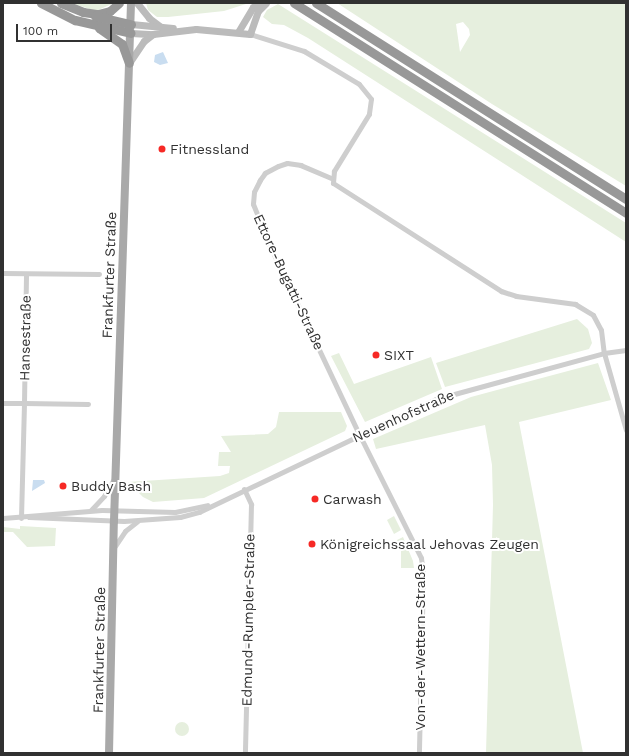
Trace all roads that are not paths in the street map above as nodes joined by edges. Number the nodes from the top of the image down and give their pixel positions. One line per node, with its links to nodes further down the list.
1 (41, 3): 11 (highway)
2 (61, 3): 10 (highway)
3 (119, 3): 10 (highway)
4 (132, 3): 13 (main road, Frankfurter Straße)
5 (138, 3): 12 (street)
6 (294, 3): 22 (highway)
7 (316, 3): 18 (highway)
8 (326, 3): 18 (highway)
9 (262, 4): 15 (street); 17 (street)
10 (90, 14): 13 (highway)
11 (93, 24): 13 (highway); 19 (highway)
12 (161, 27): 13 (street); 14 (street)
13 (131, 28): 16 (street); 19 (main road, Frankfurter Straße)
14 (181, 30): 15 (street); 16 (street)
15 (238, 32): 17 (street)
16 (153, 34): 19 (street)
17 (250, 34): 20 (street)
18 (365, 35): 21 (highway)
19 (129, 63): 33 (main road, Frankfurter Straße)
20 (331, 178): 27 (street, Ettore-Bugatti-Straße); 32 (street, Ettore-Bugatti-Straße)
21 (626, 200)
22 (626, 213)
23 (3, 273): 24 (street)
24 (26, 274): 25 (street); 29 (street, Hansestraße)
25 (99, 274)
26 (626, 350): 27 (street, Neuenhofstraße)
27 (604, 353): 31 (street, Ettore-Bugatti-Straße); 32 (street, Neuenhofstraße)
28 (3, 403): 29 (street)
29 (24, 403): 30 (street); 40 (street, Hansestraße)
30 (88, 404)
31 (626, 430)
32 (360, 435): 34 (street, Neuenhofstraße); 46 (street, Von-der-Wettern-Straße)
33 (115, 476): 36 (street); 37 (main road, Frankfurter Straße)
34 (244, 489): 35 (street, Neuenhofstraße); 45 (street, Edmund-Rumpler-Straße)
35 (212, 504): 37 (street, Neuenhofstraße); 42 (street, Neuenhofstraße)
36 (91, 510): 37 (street); 38 (street)
37 (114, 510): 41 (main road, Frankfurter Straße)
38 (29, 517): 40 (street); 41 (street)
39 (3, 518): 40 (street)
40 (21, 518)
41 (114, 521): 42 (street, Neuenhofstraße); 43 (main road, Frankfurter Straße)
42 (138, 521): 43 (street)
43 (113, 548): 44 (main road, Frankfurter Straße)
44 (109, 753)
45 (245, 753)
46 (419, 753)

